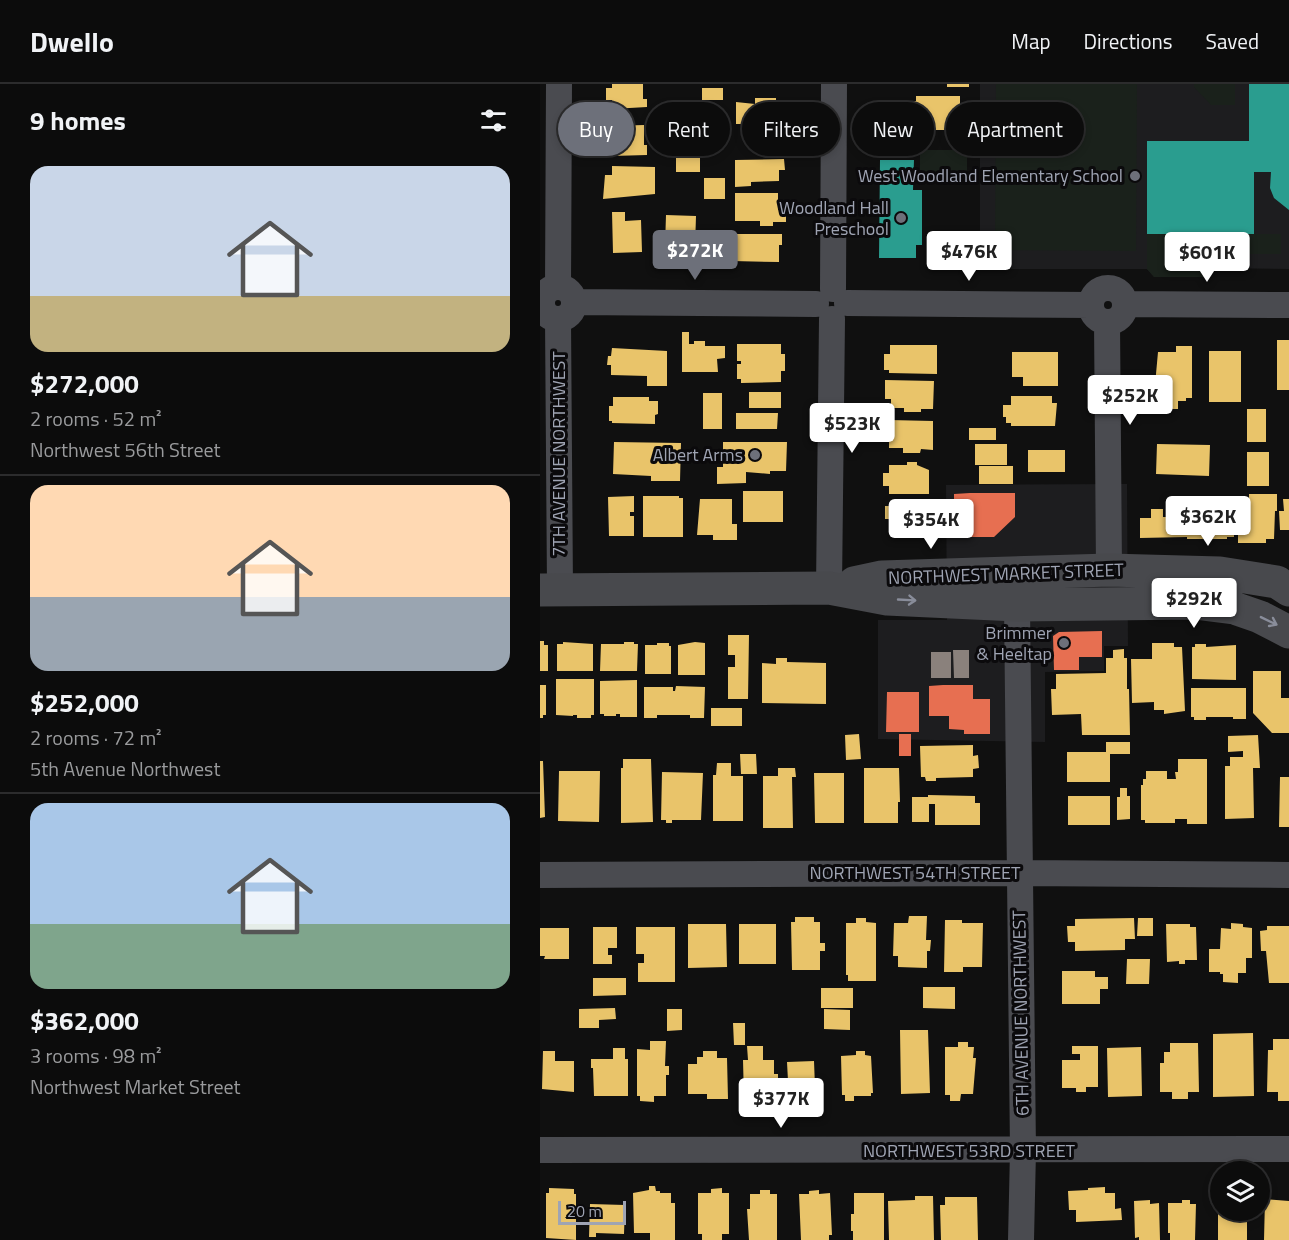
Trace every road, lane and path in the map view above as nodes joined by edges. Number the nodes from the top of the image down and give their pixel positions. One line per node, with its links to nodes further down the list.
1 (559, 84): 3 (street, 7TH AVENUE NORTHWEST)
2 (834, 84): 4 (street)
3 (555, 302): 4 (street); 11 (street, 7TH AVENUE NORTHWEST)
4 (832, 304): 6 (street); 10 (street)
5 (1289, 305): 6 (street)
6 (1099, 314): 7 (street)
7 (1109, 570): 8 (main road, NORTHWEST MARKET STREET); 10 (main road, NORTHWEST MARKET STREET)
8 (1220, 573): 9 (main road); 12 (main road, NORTHWEST MARKET STREET)
9 (1289, 573)
10 (829, 588): 11 (main road, NORTHWEST MARKET STREET); 15 (main road, NORTHWEST MARKET STREET, one-way to 15)
11 (550, 590)
12 (1289, 590)
13 (1289, 595): 14 (main road)
14 (1164, 603): 15 (main road, NORTHWEST MARKET STREET); 16 (main road, NORTHWEST MARKET STREET, one-way to 16)
15 (1017, 605): 17 (street, 6TH AVENUE NORTHWEST)
16 (1289, 632)
17 (1018, 873): 18 (street, NORTHWEST 54TH STREET); 19 (street, NORTHWEST 54TH STREET); 22 (street, 6TH AVENUE NORTHWEST)
18 (540, 875)
19 (1289, 875)
20 (1289, 1149): 22 (street, NORTHWEST 53RD STREET)
21 (540, 1150): 22 (street, NORTHWEST 53RD STREET)
22 (1023, 1151): 23 (street, 6TH AVENUE NORTHWEST)
23 (1021, 1240)

